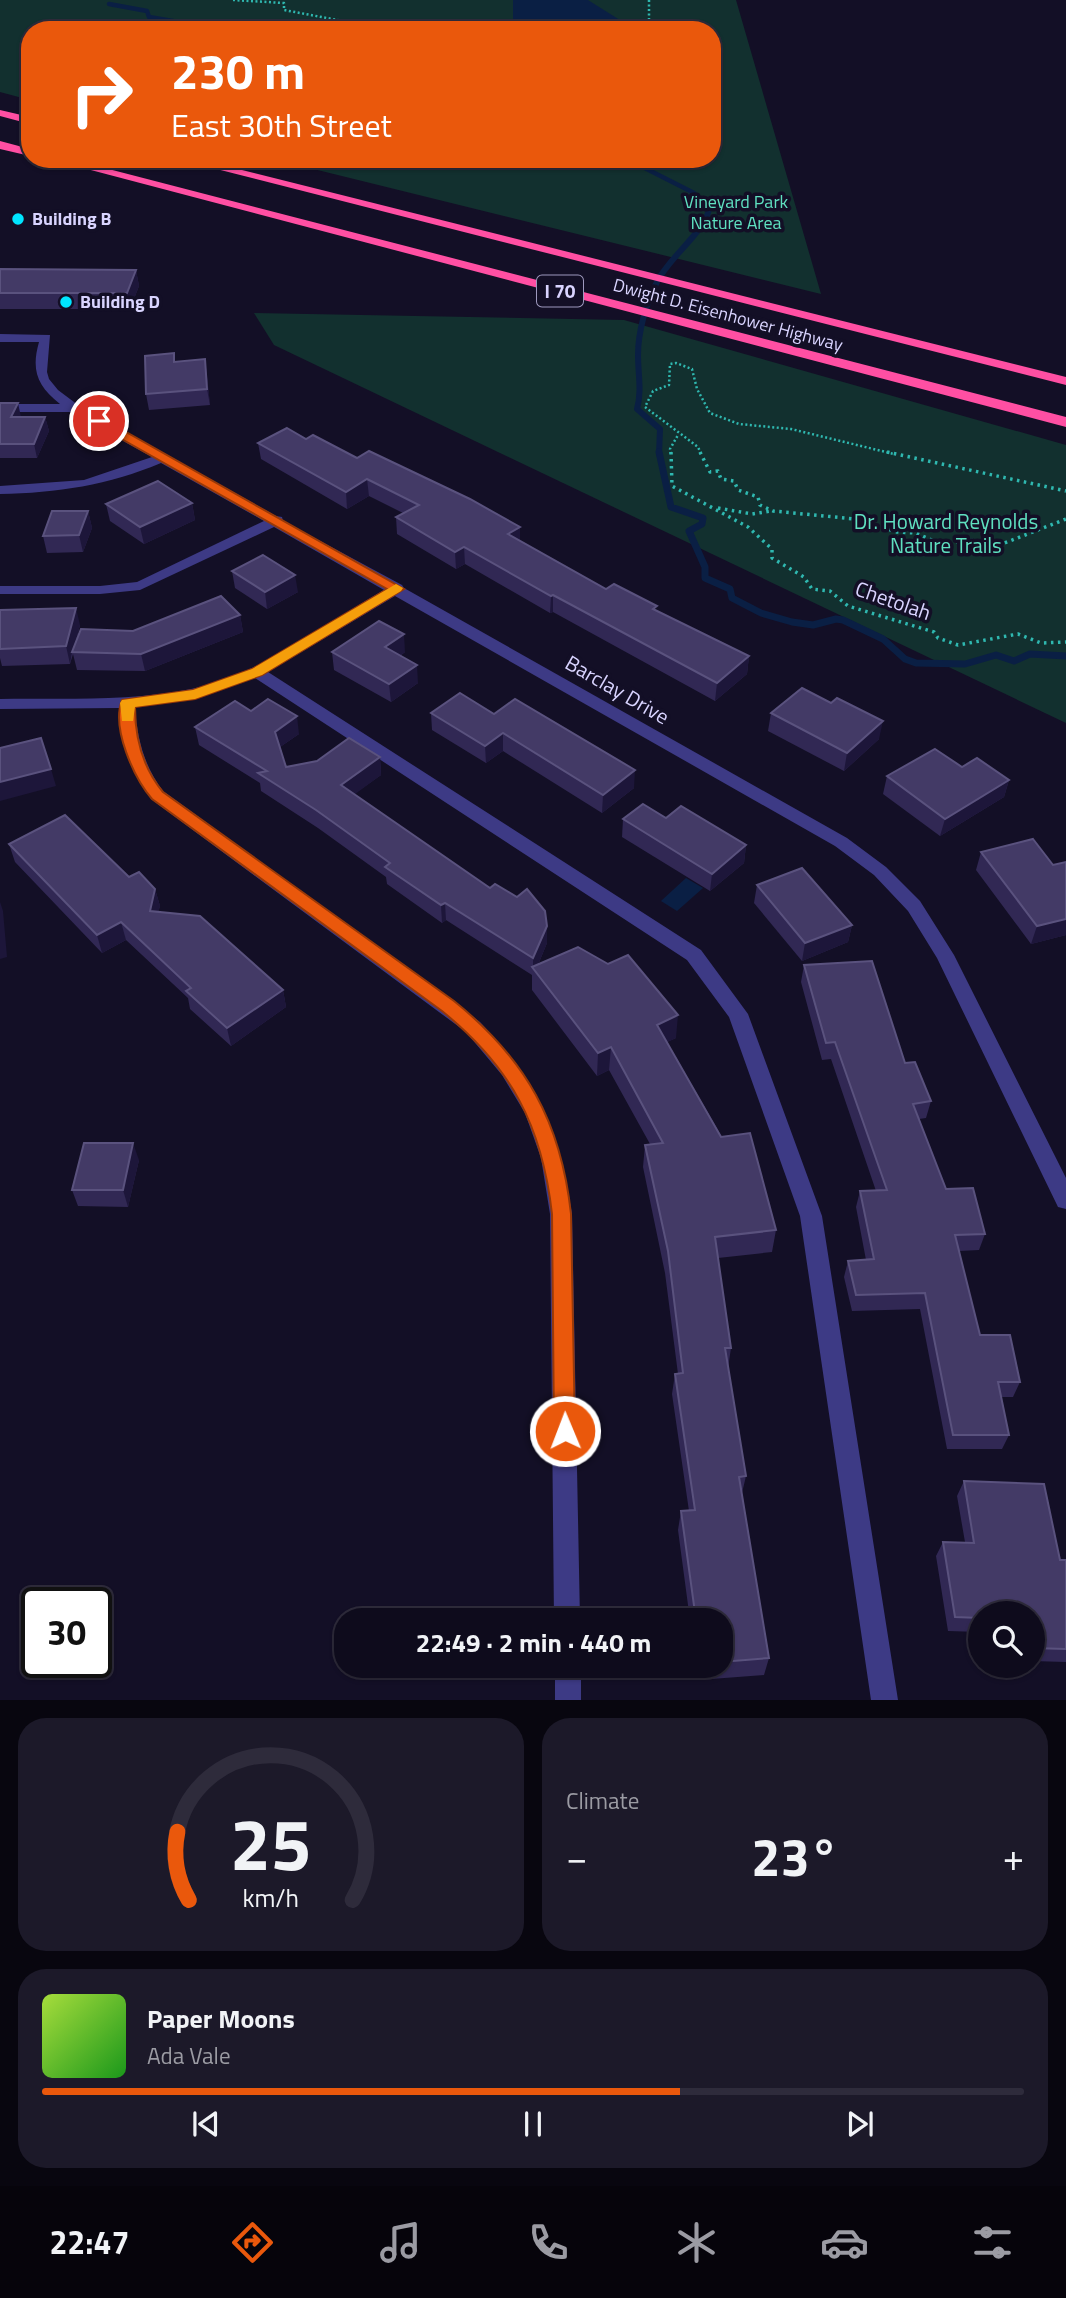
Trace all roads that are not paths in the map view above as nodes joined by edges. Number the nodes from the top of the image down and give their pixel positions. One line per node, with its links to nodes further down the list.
1 (0, 113): 2 (highway)
2 (21, 119)
3 (0, 145): 4 (highway)
4 (21, 151)
5 (90, 168): 11 (highway, Dwight D. Eisenhower Highway / I 70)
6 (219, 168): 8 (highway, Dwight D. Eisenhower Highway / I 70)
7 (0, 338): 10 (street, Barclay Drive)
8 (1066, 381)
9 (0, 408): 10 (street)
10 (75, 408): 12 (street, Barclay Drive)
11 (1066, 422)
12 (164, 457): 13 (street); 14 (street, Barclay Drive)
13 (0, 490)
14 (277, 520): 15 (street, Barclay Drive); 16 (street)
15 (397, 589): 17 (street); 20 (street, Barclay Drive)
16 (0, 590)
17 (257, 672): 18 (street); 24 (street)
18 (127, 703): 19 (street); 21 (street)
19 (0, 704)
20 (1066, 1200)
21 (567, 1608)
22 (568, 1678): 23 (street)
23 (569, 1699)
24 (885, 1699)

